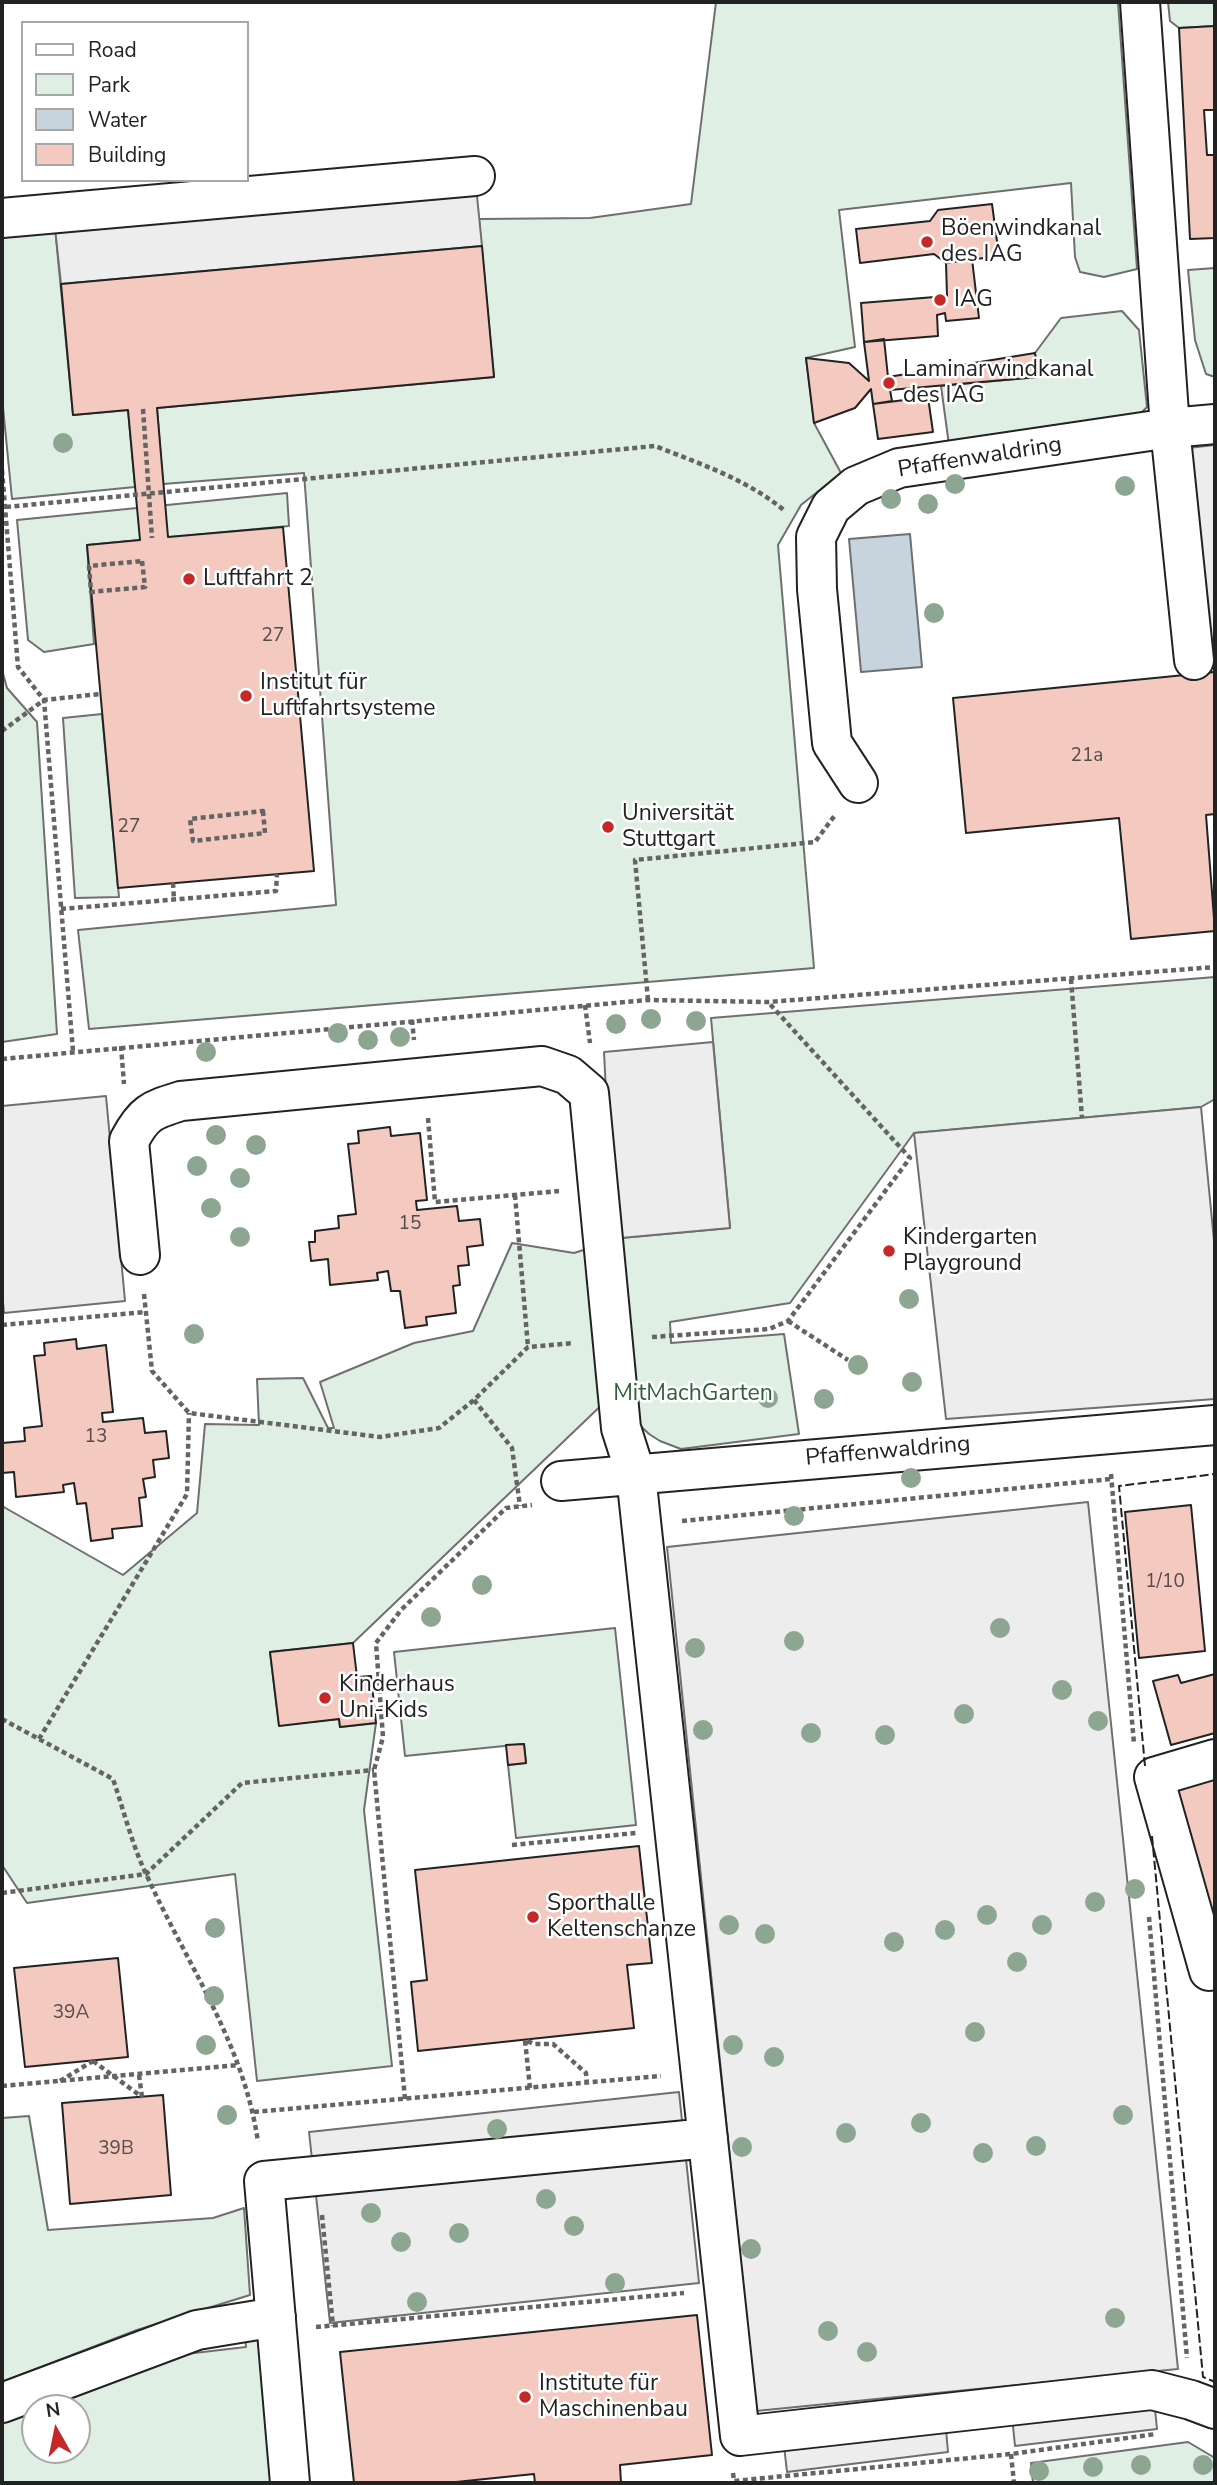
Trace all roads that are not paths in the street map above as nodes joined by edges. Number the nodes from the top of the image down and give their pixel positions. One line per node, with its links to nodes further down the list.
1 (1140, 2): 5 (street)
2 (475, 176): 3 (street)
3 (2, 218)
4 (1215, 424): 5 (street, Pfaffenwaldring)
5 (1170, 428): 6 (street); 7 (street, Pfaffenwaldring)
6 (1194, 660)
7 (858, 783)
8 (140, 1255): 10 (street)
9 (1215, 1425): 10 (street, Pfaffenwaldring)
10 (636, 1475): 11 (street, Pfaffenwaldring); 14 (street)
11 (552, 1492)
12 (1215, 1759): 13 (street)
13 (1209, 1971)
14 (708, 2138): 15 (street); 17 (street)
15 (276, 2324): 16 (street); 18 (street)
16 (2, 2403)
17 (1203, 2405)
18 (290, 2483)

